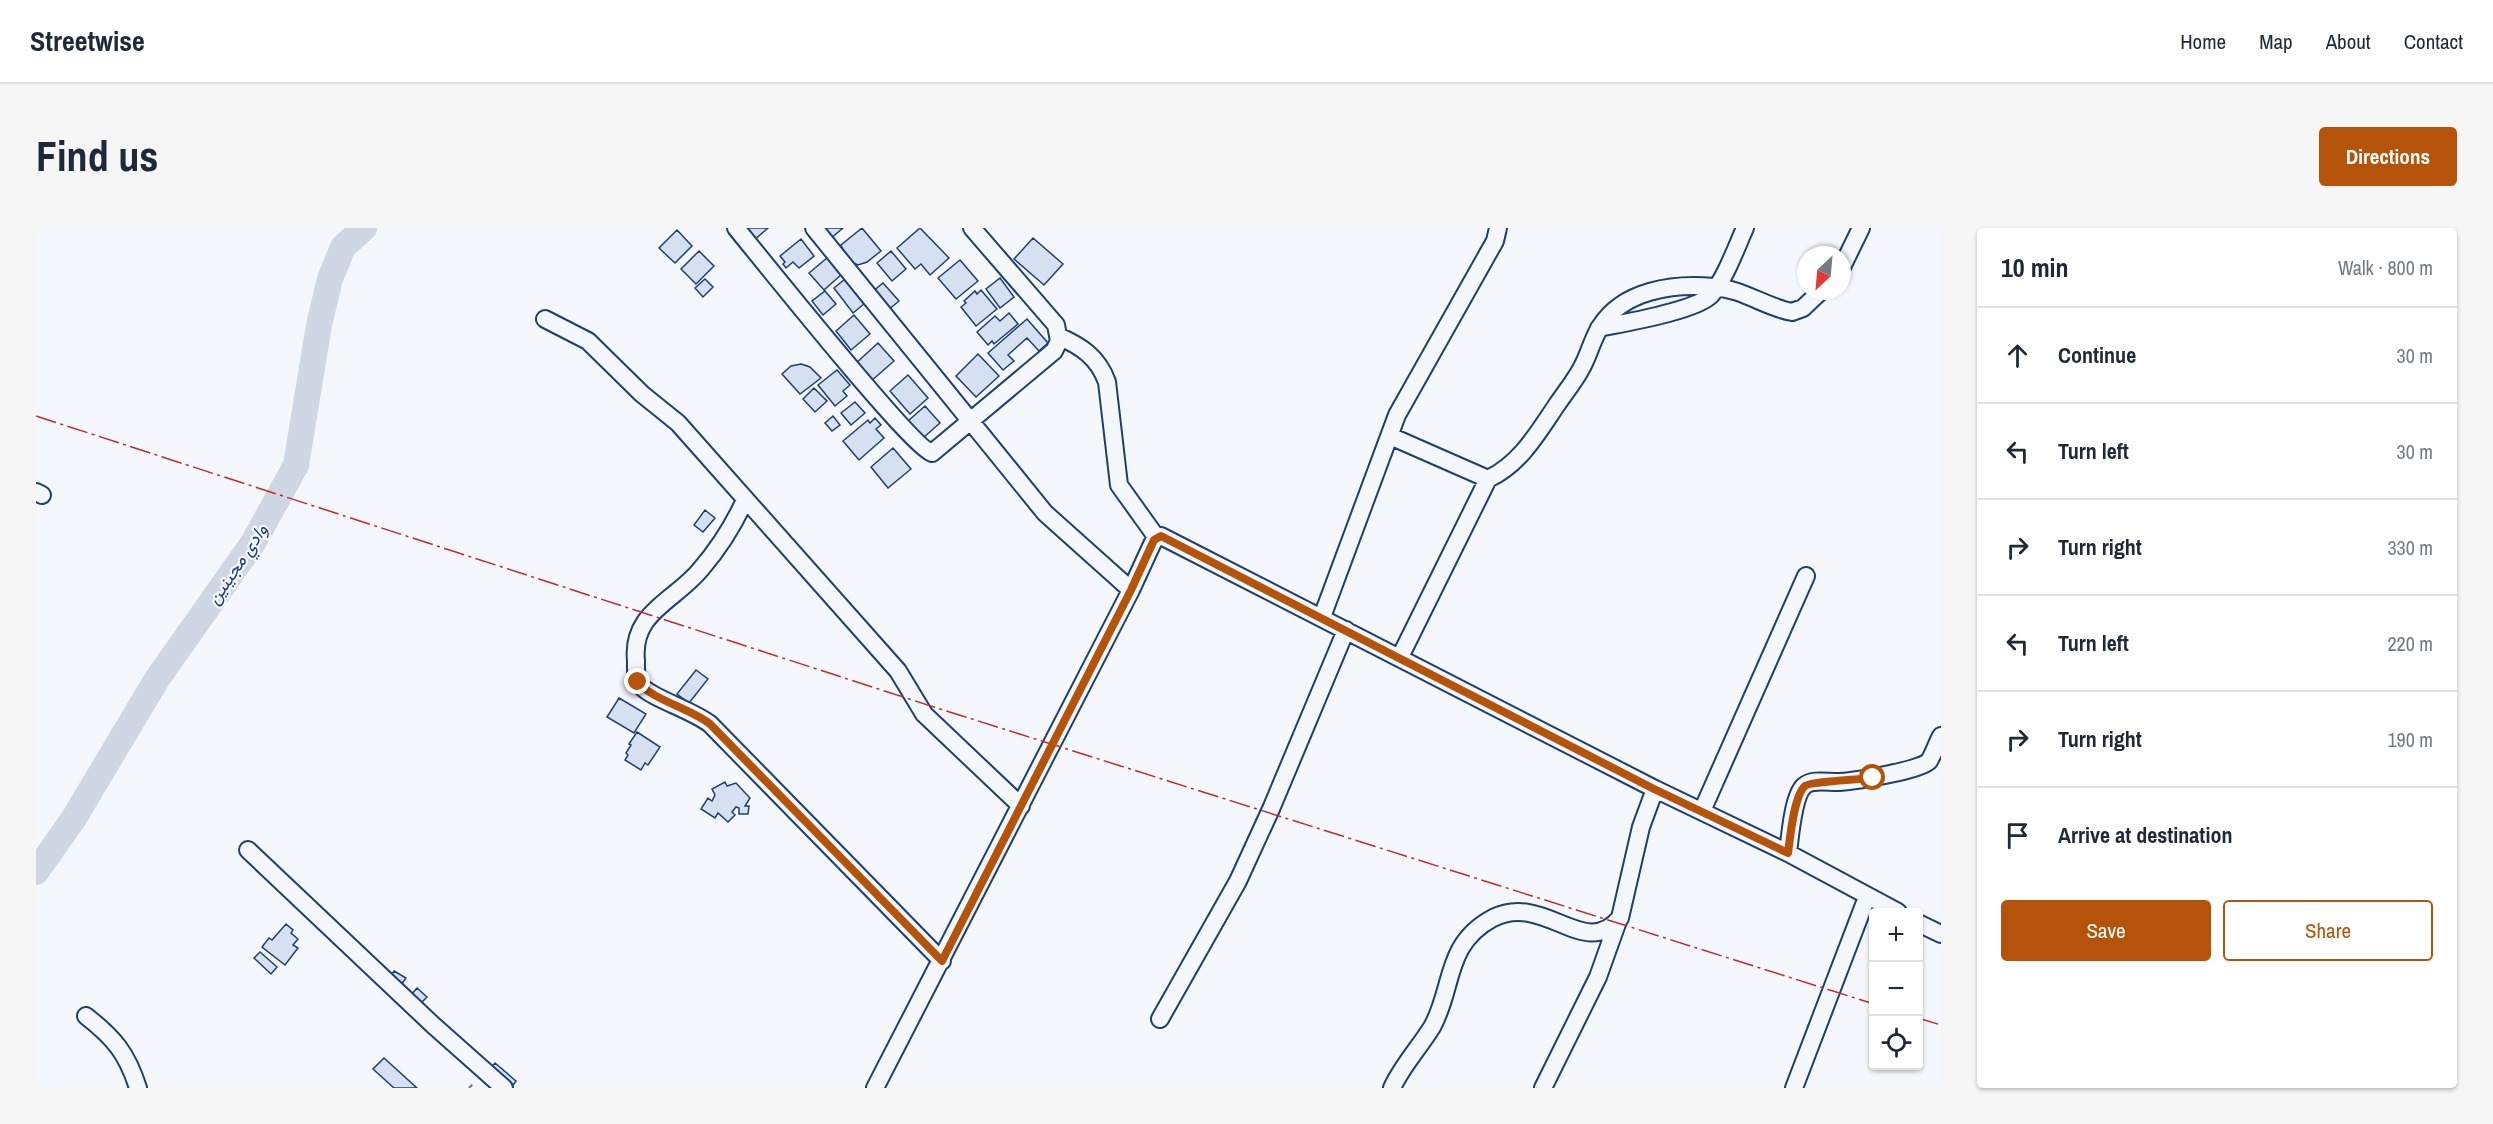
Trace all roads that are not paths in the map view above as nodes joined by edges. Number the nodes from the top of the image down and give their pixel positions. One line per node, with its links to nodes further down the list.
1 (736, 228): 13 (street)
2 (814, 228): 13 (street)
3 (972, 228): 12 (street)
4 (1498, 228): 14 (street)
5 (1745, 228): 8 (street)
6 (1861, 228): 7 (street)
7 (1851, 249)
8 (1717, 287): 9 (street); 11 (street); 11 (street)
9 (1811, 300)
10 (545, 319): 16 (street)
11 (1599, 328): 15 (street)
12 (1058, 336): 13 (street); 17 (street)
13 (970, 419): 19 (street)
14 (1390, 436): 15 (street); 20 (street)
15 (1488, 478): 22 (street)
16 (746, 500): 25 (street); 34 (street)
17 (1157, 538): 19 (street); 20 (street)
18 (1806, 576): 26 (street)
19 (1131, 590): 25 (street)
20 (1322, 617): 21 (street)
21 (1346, 630): 22 (street); 36 (street)
22 (1400, 657): 24 (street)
23 (1941, 736): 28 (street)
24 (1654, 789): 26 (street); 31 (street)
25 (1021, 806): 34 (street)
26 (1702, 812): 28 (street)
27 (248, 850): 38 (street)
28 (1788, 853): 29 (street)
29 (1867, 897): 30 (street); 42 (street)
30 (1890, 908)
31 (1620, 918): 40 (street); 41 (street)
32 (1923, 925): 33 (street)
33 (1941, 934)
34 (942, 961): 39 (street)
35 (86, 1016): 37 (street)
36 (1160, 1019)
37 (138, 1088)
38 (504, 1088)
39 (875, 1088)
40 (1392, 1088)
41 (1543, 1088)
42 (1794, 1088)

